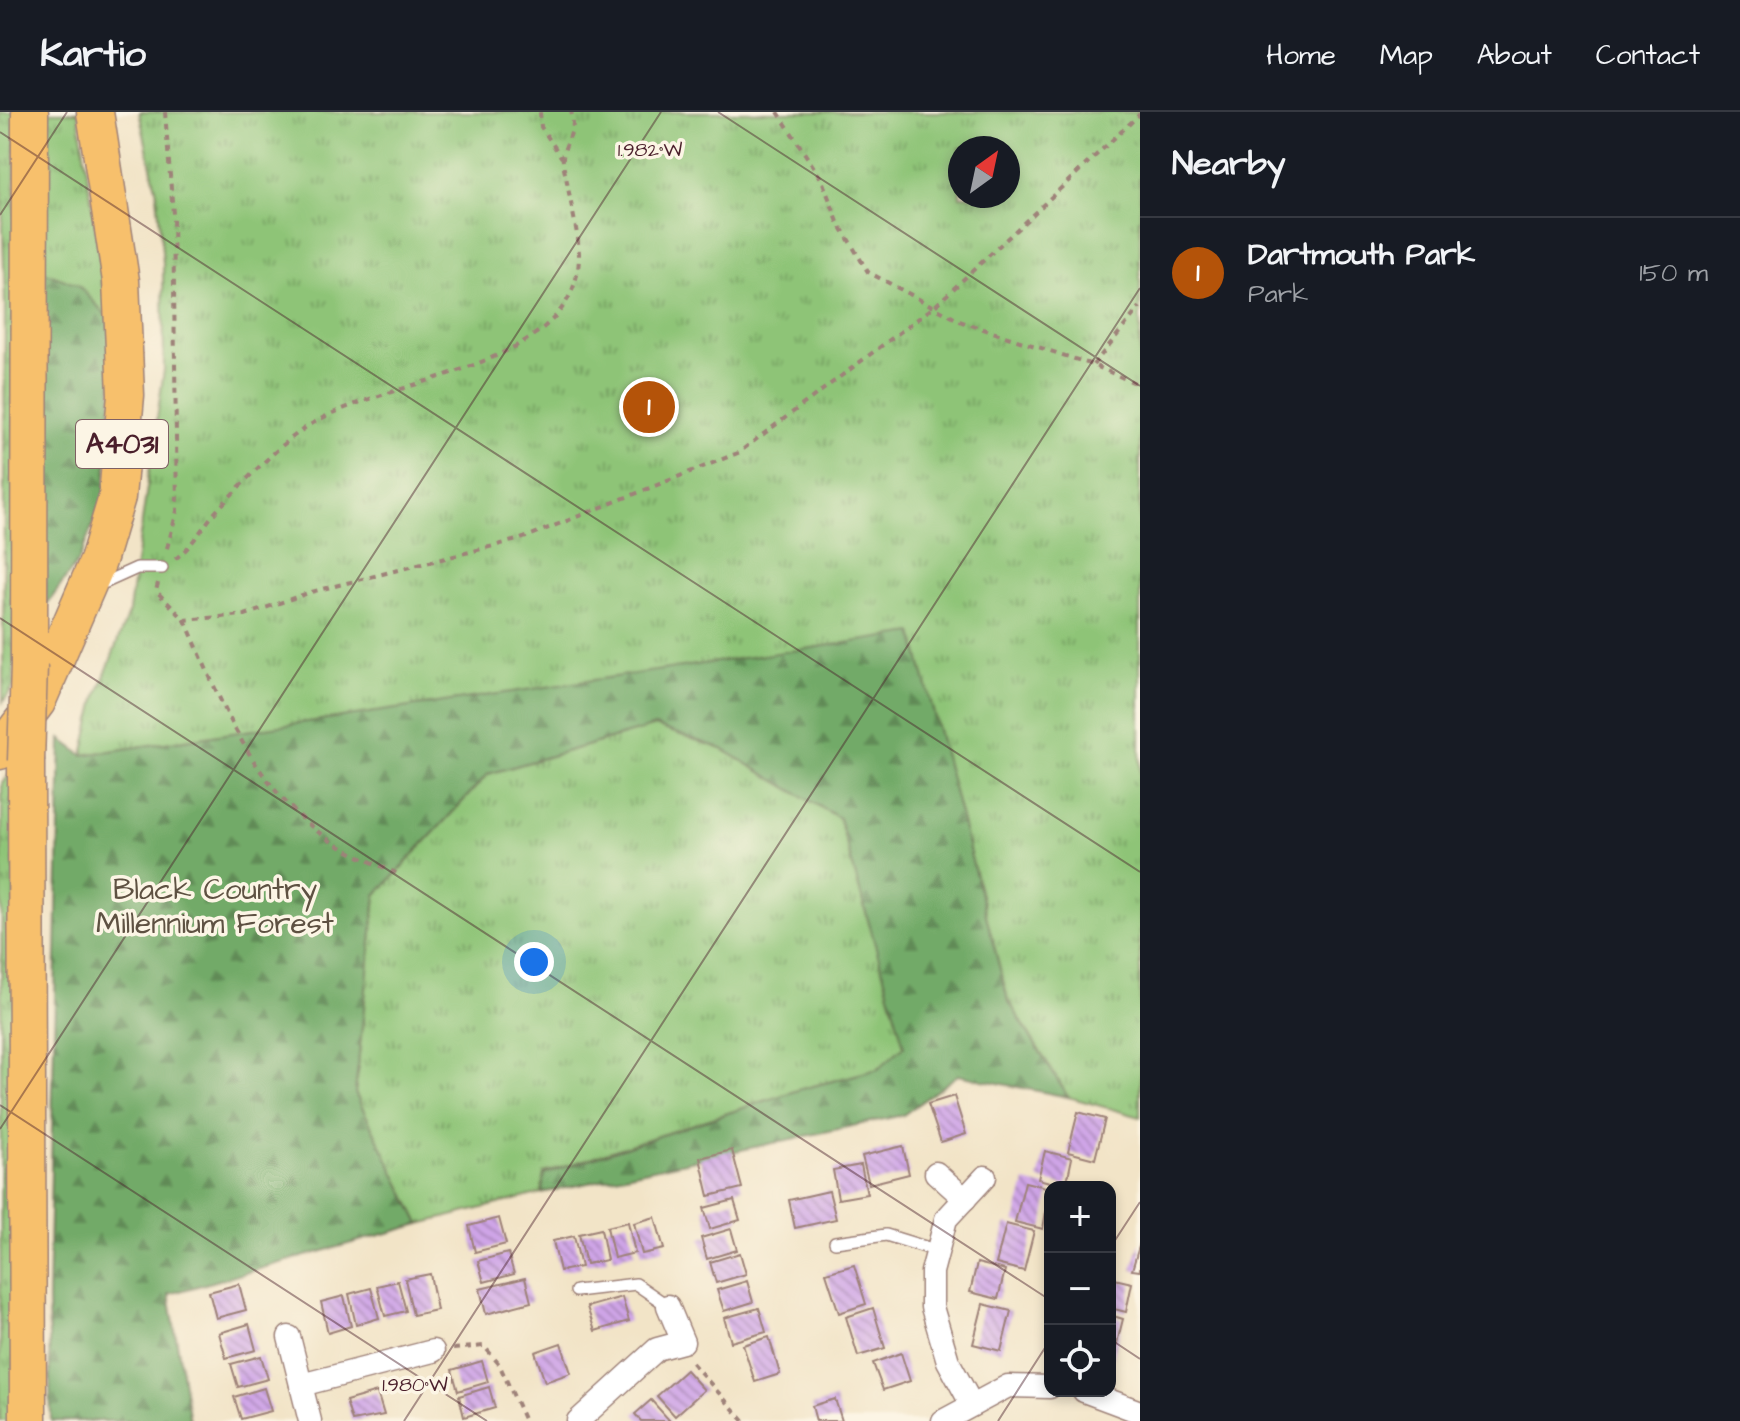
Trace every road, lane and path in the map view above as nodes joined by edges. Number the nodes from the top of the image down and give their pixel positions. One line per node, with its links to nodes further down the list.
1 (30, 112): 16 (highway, bridge)
2 (95, 112): 14 (highway, A4031)
3 (165, 112): 13 (path)
4 (540, 112): 8 (path)
5 (571, 112): 8 (path)
6 (778, 112): 9 (path)
7 (1140, 114): 9 (path)
8 (562, 158): 13 (path)
9 (935, 306): 11 (path); 15 (path)
10 (1140, 307): 11 (path)
11 (1093, 365): 12 (path)
12 (1140, 385)
13 (162, 568): 14 (lane); 15 (path)
14 (92, 576): 16 (highway, A4031)
15 (185, 620): 17 (path)
16 (13, 756): 33 (highway)
17 (396, 873)
18 (936, 1173): 20 (street)
19 (985, 1177): 20 (street)
20 (965, 1199): 22 (street)
21 (835, 1242): 22 (lane)
22 (938, 1251): 31 (street)
23 (576, 1291): 24 (lane)
24 (668, 1306): 26 (street)
25 (289, 1337): 28 (street)
26 (676, 1344): 36 (street); 37 (path)
27 (433, 1351): 28 (street); 35 (path)
28 (301, 1385): 34 (street)
29 (1044, 1387): 31 (street)
30 (1105, 1397): 32 (street)
31 (972, 1405): 38 (street)
32 (1137, 1406)
33 (28, 1421)
34 (310, 1421)
35 (525, 1421)
36 (578, 1421)
37 (744, 1421)
38 (943, 1421)

